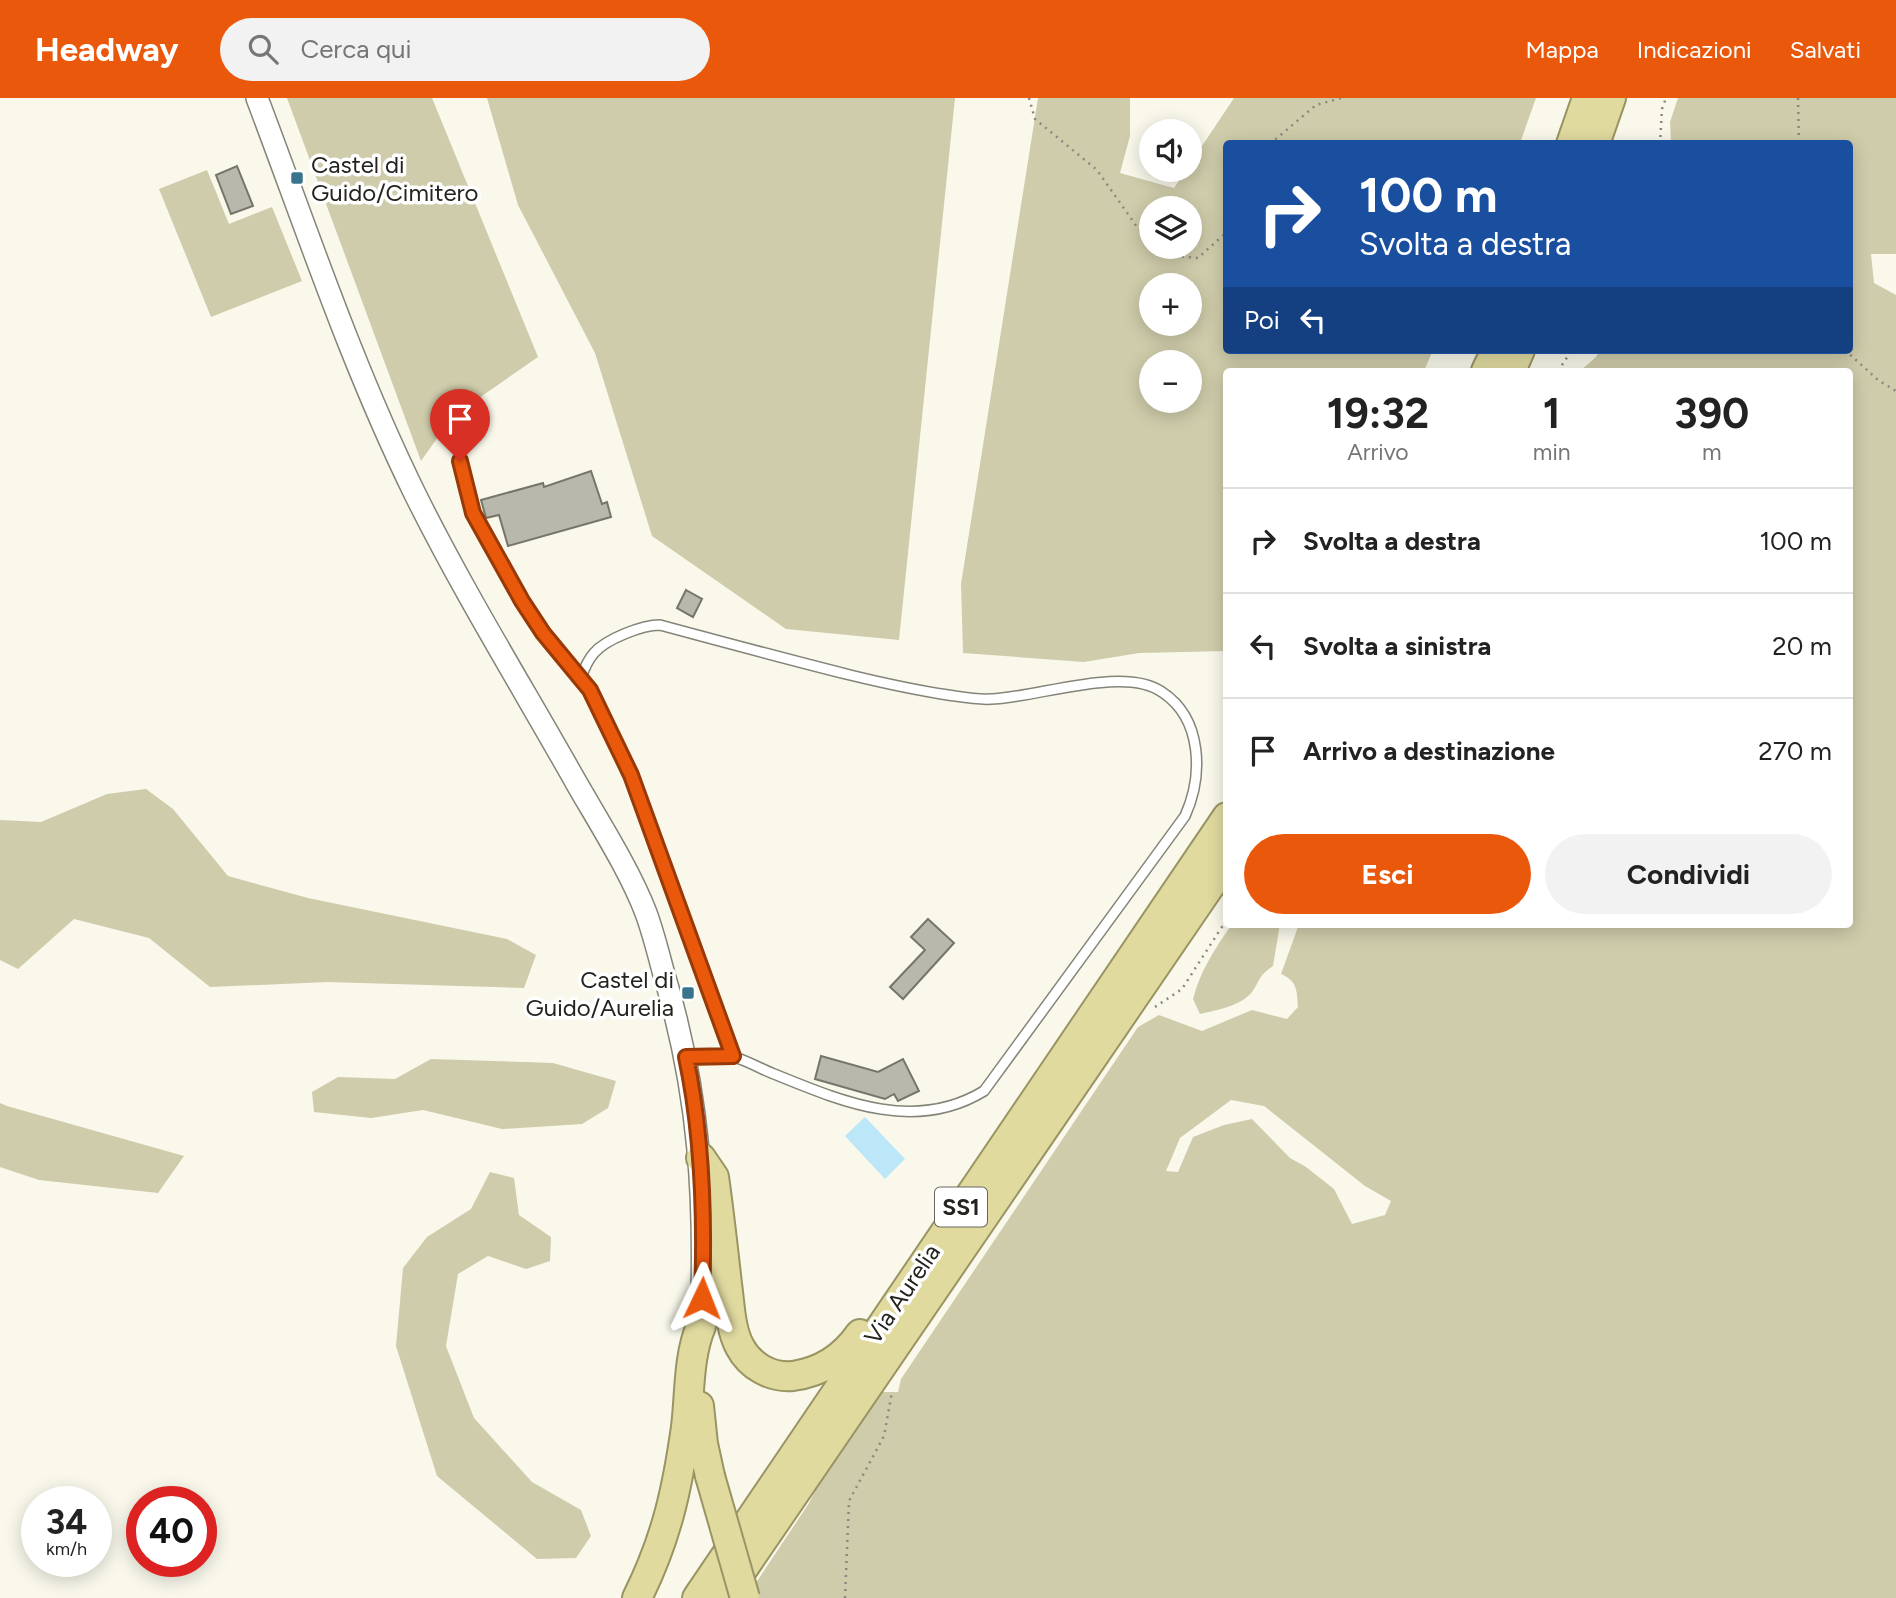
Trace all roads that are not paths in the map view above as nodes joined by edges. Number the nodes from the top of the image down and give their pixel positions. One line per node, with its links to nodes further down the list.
1 (257, 98): 12 (street)
2 (1587, 98): 4 (highway)
3 (1611, 98): 5 (highway)
4 (1572, 140)
5 (1596, 140)
6 (460, 461): 7 (lane)
7 (581, 678): 11 (lane); 11 (lane)
8 (1223, 823): 10 (highway, Via Aurelia / SS1)
9 (1223, 867): 17 (highway, Via Aurelia / SS1)
10 (1084, 1025): 13 (highway); 16 (highway, Via Aurelia / SS1)
11 (733, 1056): 12 (lane)
12 (686, 1057): 13 (street)
13 (701, 1158): 14 (street)
14 (701, 1326): 15 (highway); 18 (highway, bridge)
15 (637, 1598)
16 (697, 1598)
17 (723, 1598)
18 (745, 1598)

